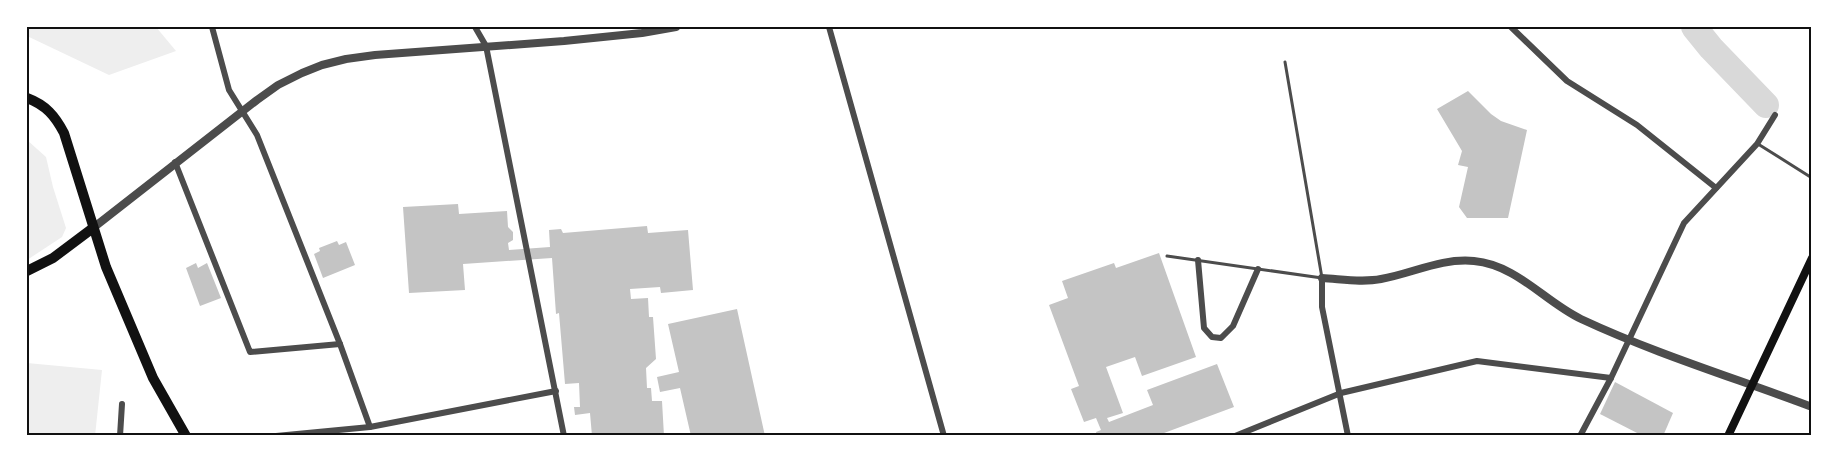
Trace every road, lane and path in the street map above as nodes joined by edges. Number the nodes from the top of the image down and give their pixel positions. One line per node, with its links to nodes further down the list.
1 (212, 27): 9 (street)
2 (475, 27): 6 (street)
3 (676, 27): 6 (street)
4 (829, 27): 31 (street)
5 (1511, 27): 14 (street)
6 (486, 46): 9 (street); 26 (street)
7 (1285, 62): 21 (lane)
8 (27, 98): 15 (highway)
9 (241, 111): 12 (street); 23 (street)
10 (1775, 115): 11 (street)
11 (1757, 144): 13 (lane); 14 (street)
12 (176, 162): 15 (street); 23 (street)
13 (1812, 178)
14 (1716, 188): 22 (street)
15 (93, 228): 20 (highway); 33 (highway)
16 (1167, 256): 18 (lane)
17 (1812, 258): 25 (main road)
18 (1198, 260): 19 (lane); 19 (street)
19 (1258, 269): 21 (lane)
20 (27, 271)
21 (1322, 278): 22 (street); 27 (street)
22 (1628, 340): 24 (street); 25 (street)
23 (340, 344): 30 (street)
24 (1611, 378): 27 (street); 38 (street)
25 (1752, 384): 29 (street); 39 (main road)
26 (556, 392): 30 (street); 35 (street)
27 (1341, 393): 36 (street); 37 (street)
28 (122, 404): 32 (street)
29 (1812, 407)
30 (370, 427): 34 (street)
31 (942, 434)
32 (120, 436)
33 (186, 436)
34 (276, 436)
35 (564, 436)
36 (1235, 436)
37 (1348, 436)
38 (1580, 436)
39 (1728, 436)

